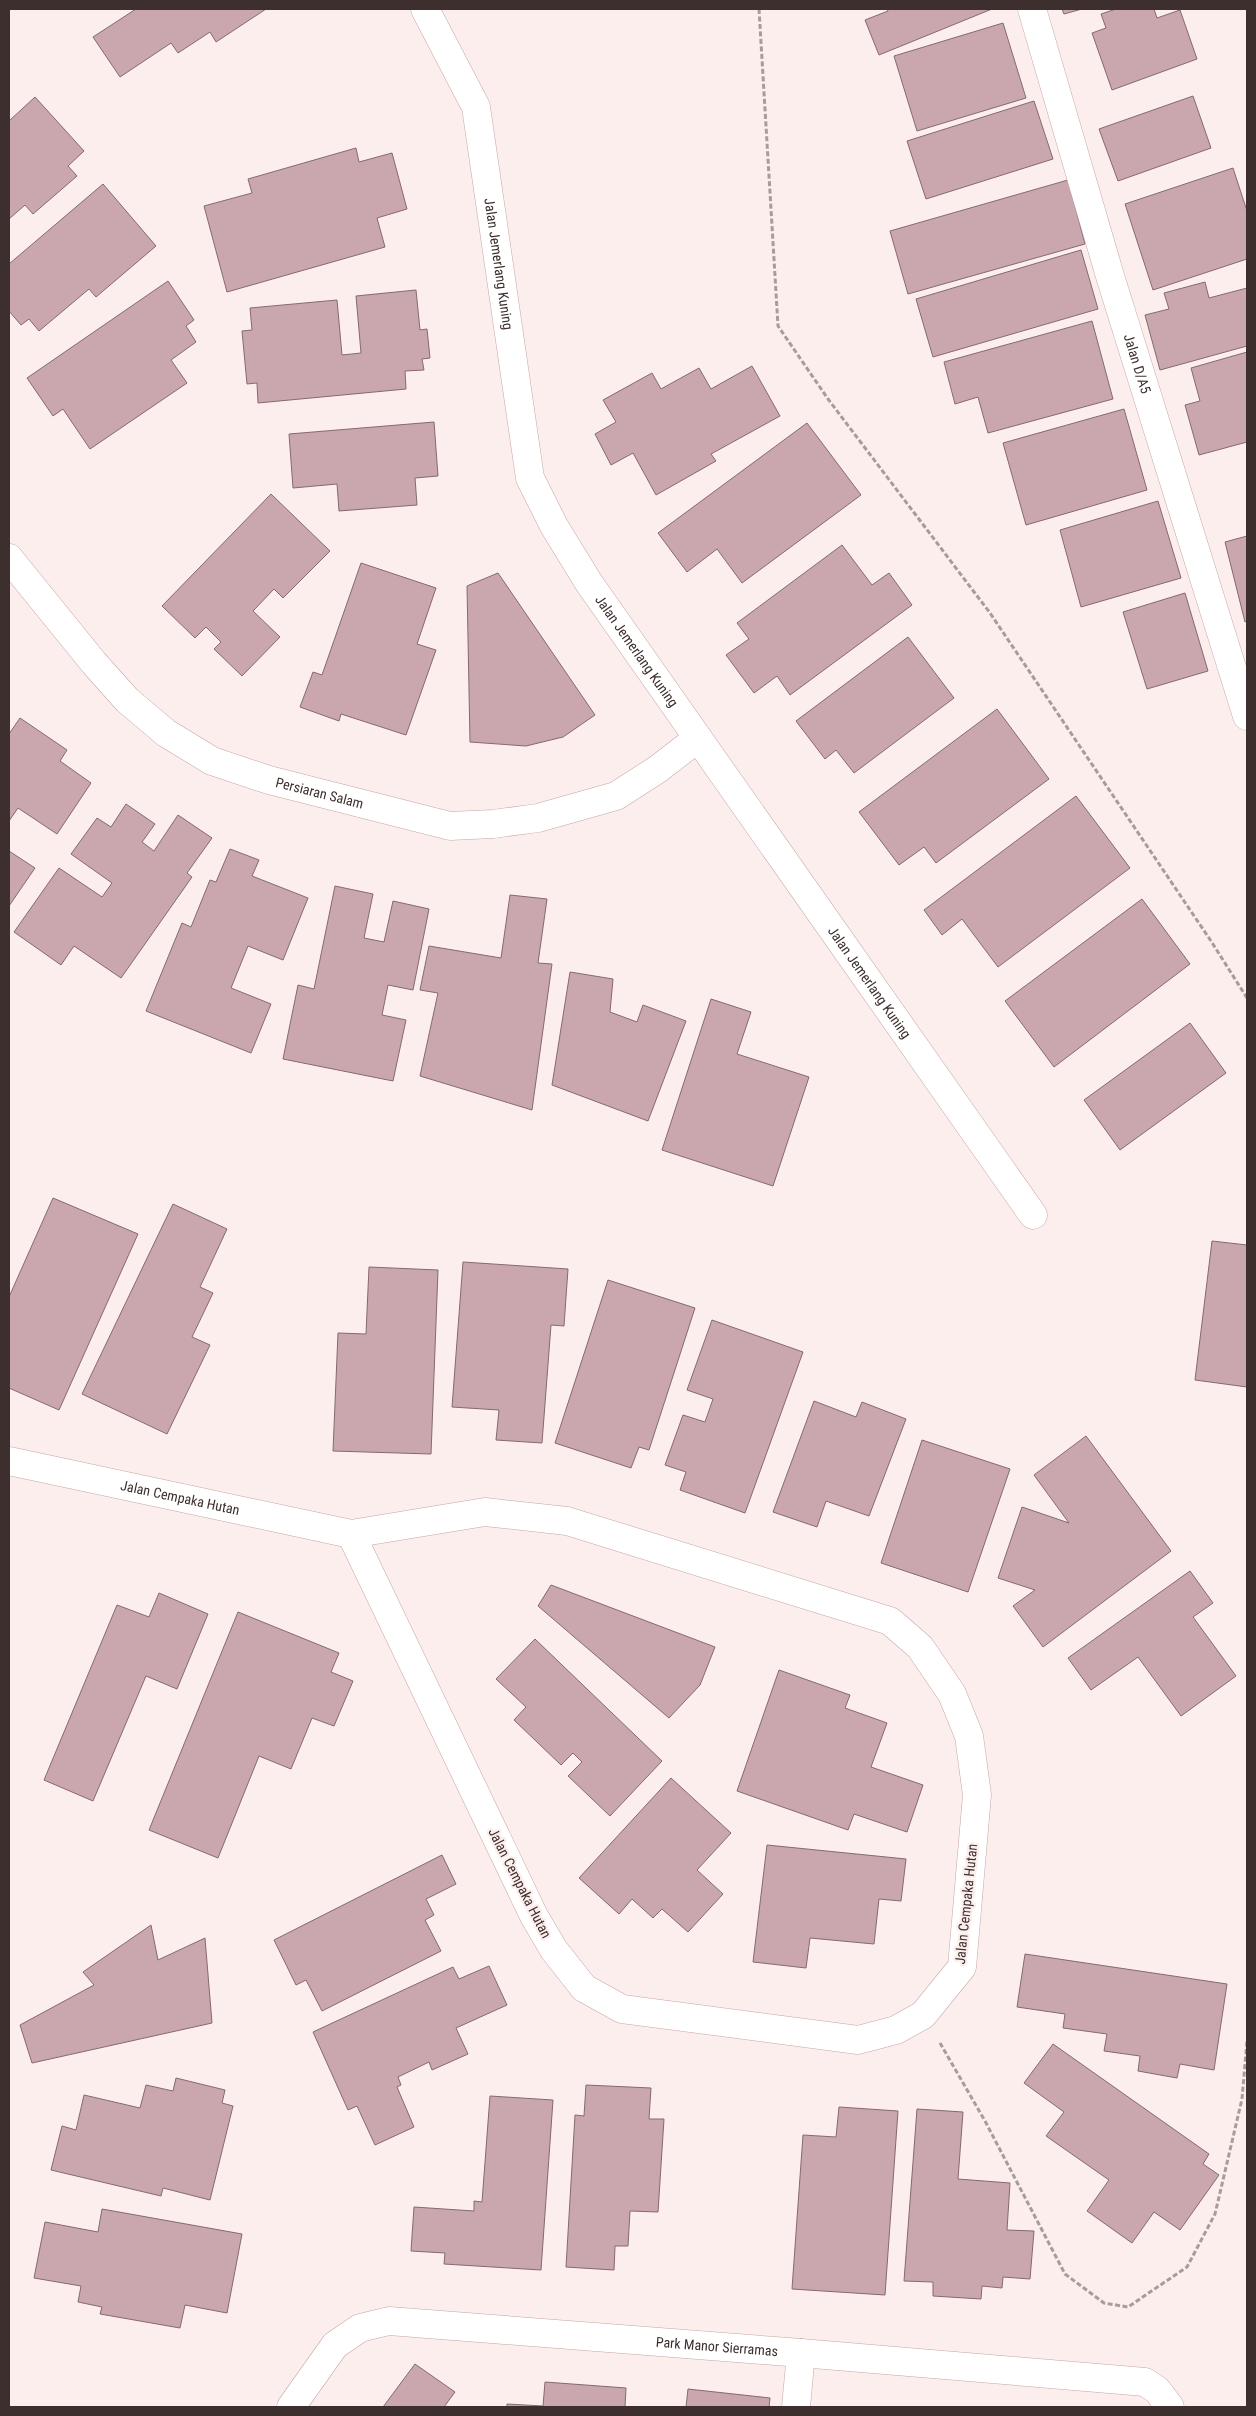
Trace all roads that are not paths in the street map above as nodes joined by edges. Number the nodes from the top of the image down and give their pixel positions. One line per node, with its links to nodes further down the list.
1 (425, 9): 5 (street, Jalan Jemerlang Kuning)
2 (1032, 9): 4 (street, Jalan D/A5)
3 (9, 558): 5 (street, Persiaran Salam)
4 (1247, 716)
5 (698, 738): 6 (street, Jalan Jemerlang Kuning)
6 (1034, 1215)
7 (9, 1461): 8 (street, Jalan Cempaka Hutan)
8 (351, 1534): 8 (street, Jalan Cempaka Hutan)
9 (801, 2353): 10 (street, Park Manor Sierramas); 11 (street); 12 (street, Park Manor Sierramas)
10 (291, 2407)
11 (796, 2407)
12 (1170, 2407)

